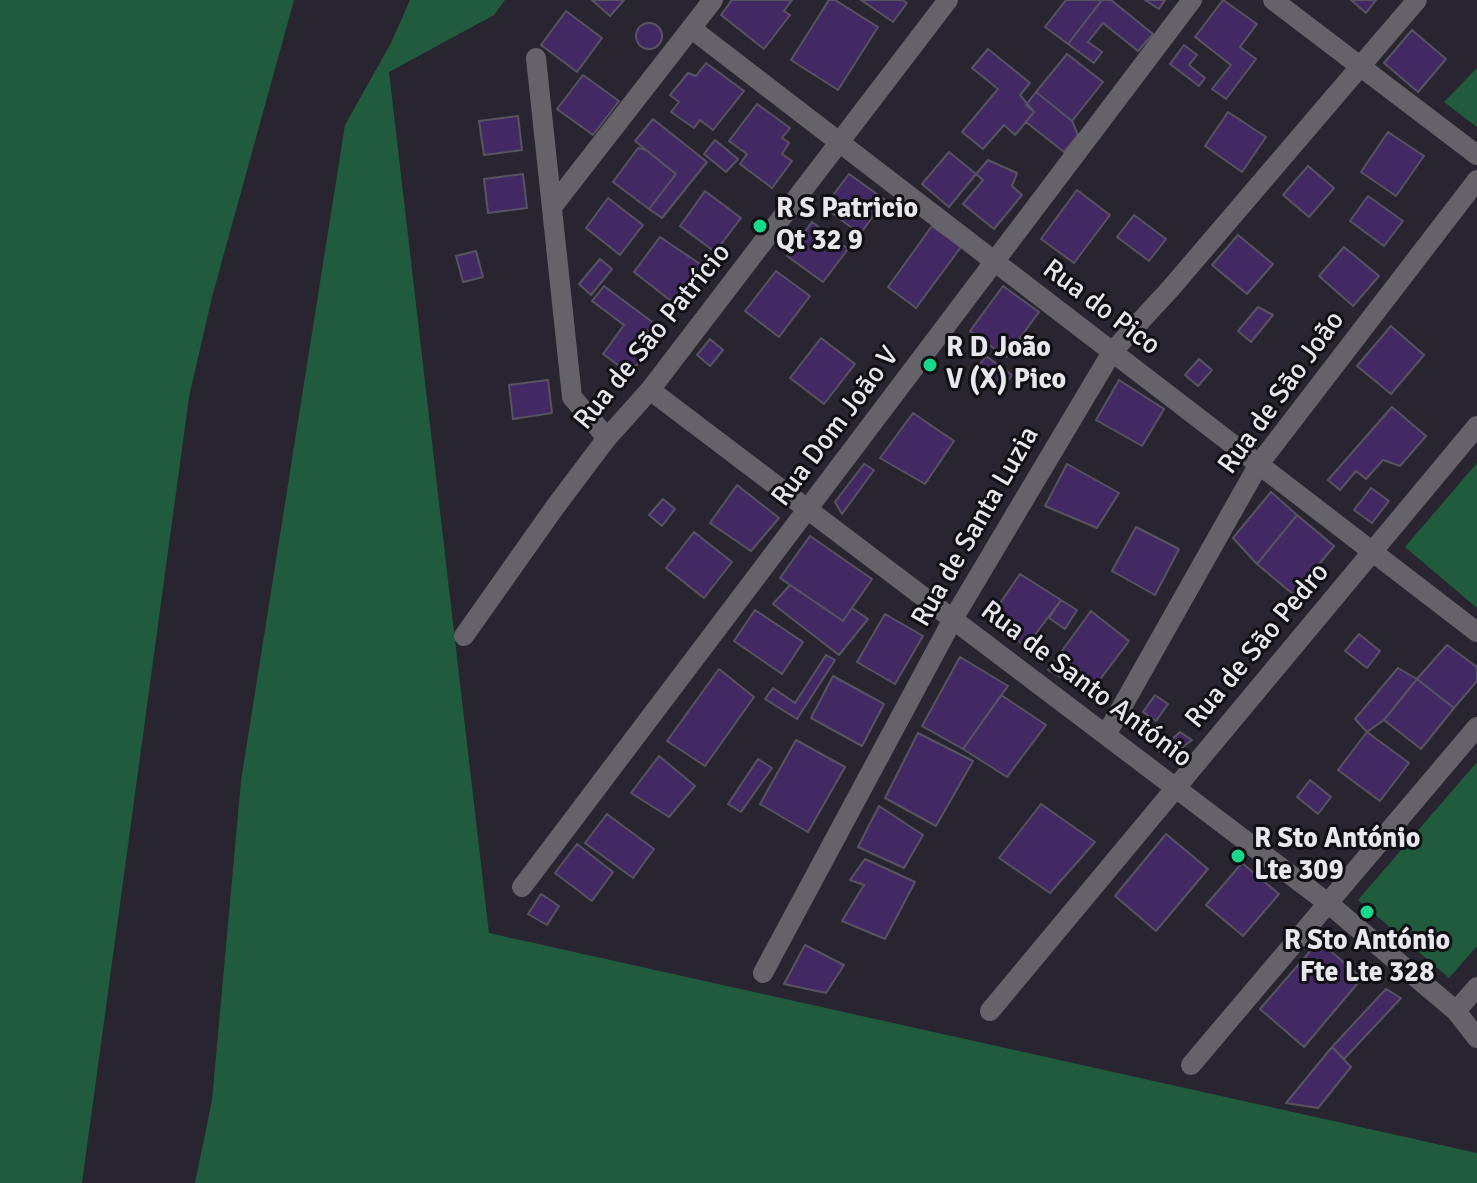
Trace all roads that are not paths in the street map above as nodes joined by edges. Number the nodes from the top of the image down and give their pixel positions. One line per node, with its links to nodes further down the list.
1 (713, 0): 6 (street)
2 (948, 0): 9 (street, Rua de São Patrício)
3 (1192, 0): 13 (street, Rua Dom João V)
4 (1273, 0): 8 (street)
5 (1417, 0): 8 (street, Rua de Santa Luzia)
6 (692, 29): 9 (street, Rua do Pico); 12 (street)
7 (536, 58): 12 (street)
8 (1361, 67): 10 (street); 14 (street, Rua de Santa Luzia)
9 (841, 144): 13 (street, Rua do Pico); 15 (street, Rua de São Patrício)
10 (1477, 155)
11 (1477, 180): 18 (street, Rua de São João)
12 (552, 207): 17 (street)
13 (995, 262): 14 (street, Rua do Pico); 19 (street, Rua Dom João V)
14 (1112, 352): 18 (street, Rua do Pico); 21 (street, Rua de Santa Luzia)
15 (650, 390): 17 (street, Rua de São Patrício); 19 (street, Rua de Santo António)
16 (1477, 426): 20 (street, Rua de São Pedro)
17 (607, 438): 23 (street, Rua de São Patrício)
18 (1259, 464): 20 (street, Rua do Pico); 25 (street, Rua de São João)
19 (808, 510): 21 (street, Rua de Santo António); 27 (street, Rua Dom João V)
20 (1373, 552): 22 (street, Rua do Pico); 26 (street, Rua de São Pedro)
21 (953, 619): 25 (street, Rua de Santo António); 29 (street, Rua de Santa Luzia)
22 (1477, 632)
23 (464, 636)
24 (1477, 727): 28 (street)
25 (1106, 735): 26 (street, Rua de Santo António)
26 (1175, 788): 28 (street, Rua de Santo António); 31 (street, Rua de São Pedro)
27 (522, 887)
28 (1329, 904): 32 (street, Rua de Santo António); 34 (street)
29 (763, 973)
30 (1477, 987): 32 (street)
31 (990, 1011)
32 (1456, 1011): 33 (street, Rua de Santo António)
33 (1477, 1038)
34 (1191, 1065)

